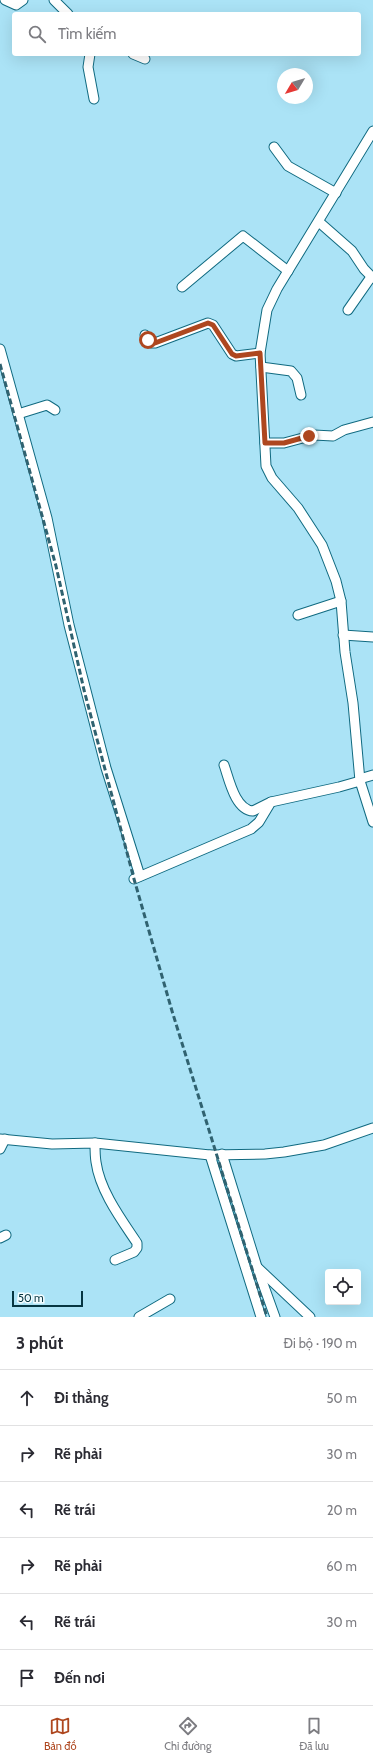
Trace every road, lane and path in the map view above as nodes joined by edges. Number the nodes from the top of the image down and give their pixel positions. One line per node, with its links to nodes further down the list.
1 (6, 0): 2 (street)
2 (22, 0)
3 (54, 0): 4 (street)
4 (66, 12)
5 (90, 56): 8 (street)
6 (138, 56): 7 (street)
7 (145, 59)
8 (94, 99)
9 (373, 131): 11 (street)
10 (274, 147): 11 (street)
11 (336, 193): 12 (street)
12 (319, 222): 13 (street); 14 (street)
13 (288, 271): 15 (street); 19 (street)
14 (372, 277): 16 (street)
15 (182, 287)
16 (348, 310)
17 (145, 335): 19 (street)
18 (0, 349): 23 (street)
19 (260, 353): 20 (street)
20 (261, 367): 21 (street); 25 (street)
21 (301, 395)
22 (55, 410): 23 (street)
23 (18, 414): 33 (street)
24 (373, 422): 25 (street)
25 (265, 443): 26 (street)
26 (341, 601): 27 (street); 28 (street)
27 (298, 615)
28 (343, 635): 29 (street); 32 (street)
29 (373, 637)
30 (224, 765): 33 (street)
31 (373, 775): 32 (street)
32 (360, 781): 33 (street); 34 (street)
33 (271, 802)
34 (373, 822)
35 (373, 1128): 39 (street)
36 (2, 1139): 37 (street); 38 (street)
37 (95, 1143): 40 (street); 41 (street)
38 (0, 1149)
39 (222, 1154): 40 (street); 42 (street)
40 (210, 1155): 45 (street)
41 (115, 1260)
42 (257, 1267): 46 (street); 47 (street)
43 (170, 1299): 44 (street)
44 (138, 1317)
45 (261, 1317)
46 (275, 1317)
47 (310, 1317)

